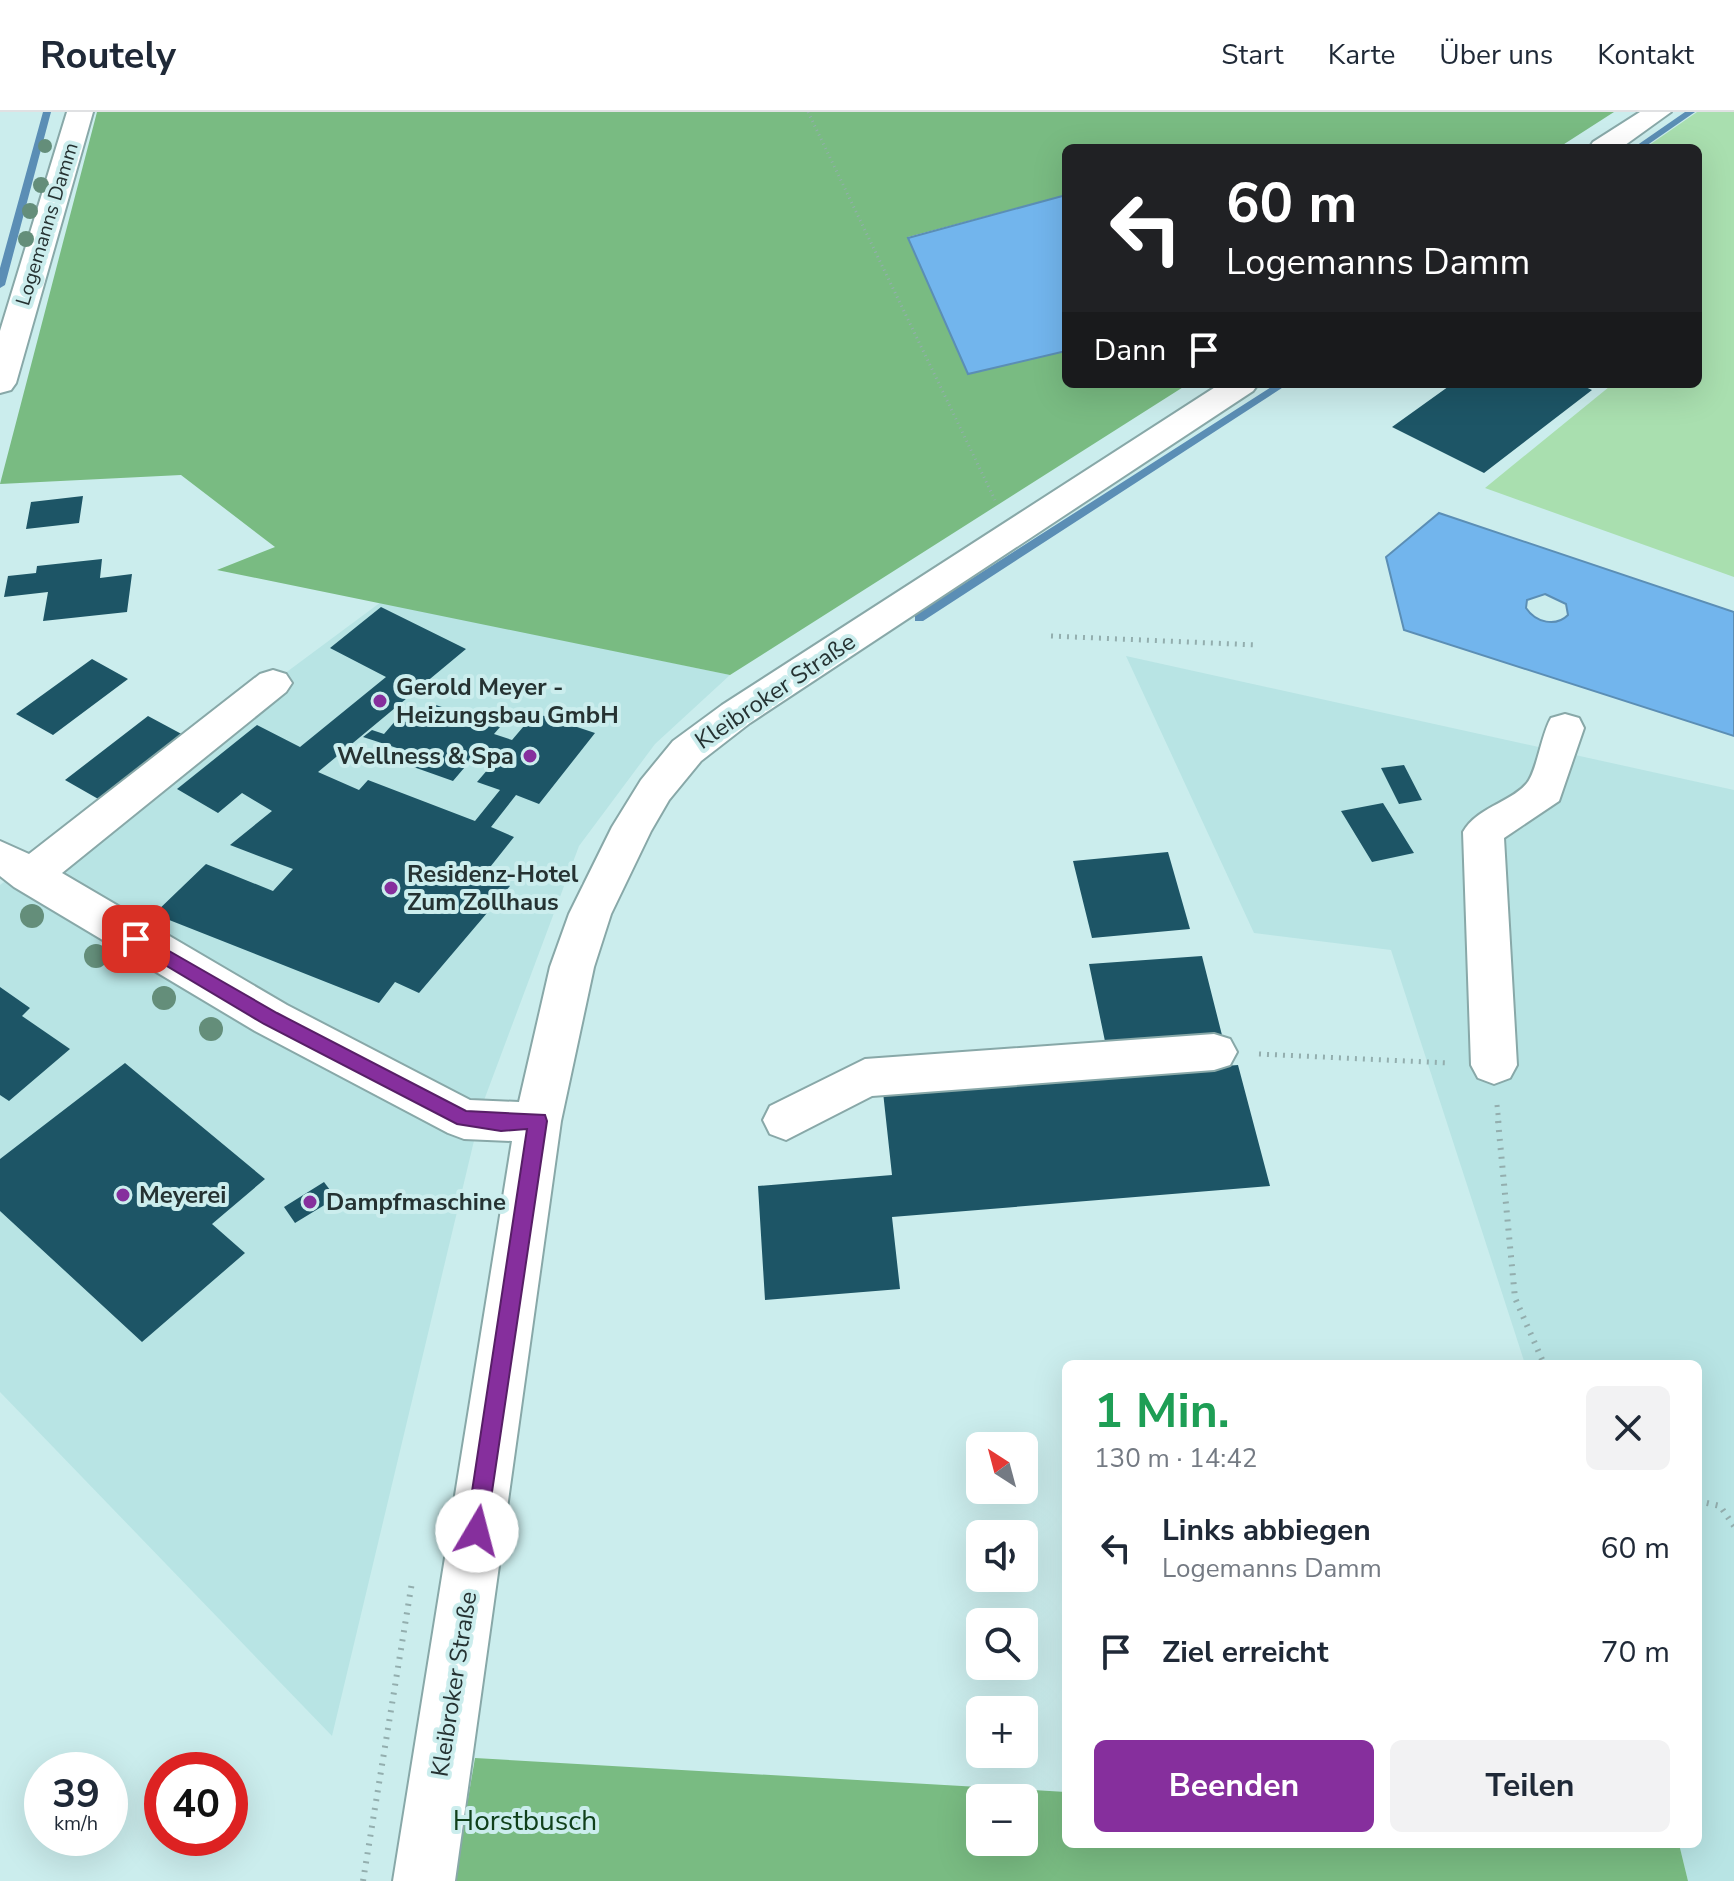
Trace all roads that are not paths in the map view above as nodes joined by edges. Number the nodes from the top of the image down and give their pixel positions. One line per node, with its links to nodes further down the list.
1 (80, 112): 4 (street, Logemanns Damm)
2 (1658, 112): 3 (street)
3 (1609, 144)
4 (0, 383)
5 (1236, 388): 12 (street, Kleibroker Straße)
6 (273, 683): 8 (street)
7 (1565, 728): 10 (street)
8 (14, 866): 12 (street)
9 (1214, 1052): 11 (street)
10 (1494, 1065)
11 (786, 1120)
12 (538, 1121): 13 (street, Kleibroker Straße)
13 (424, 1881)

